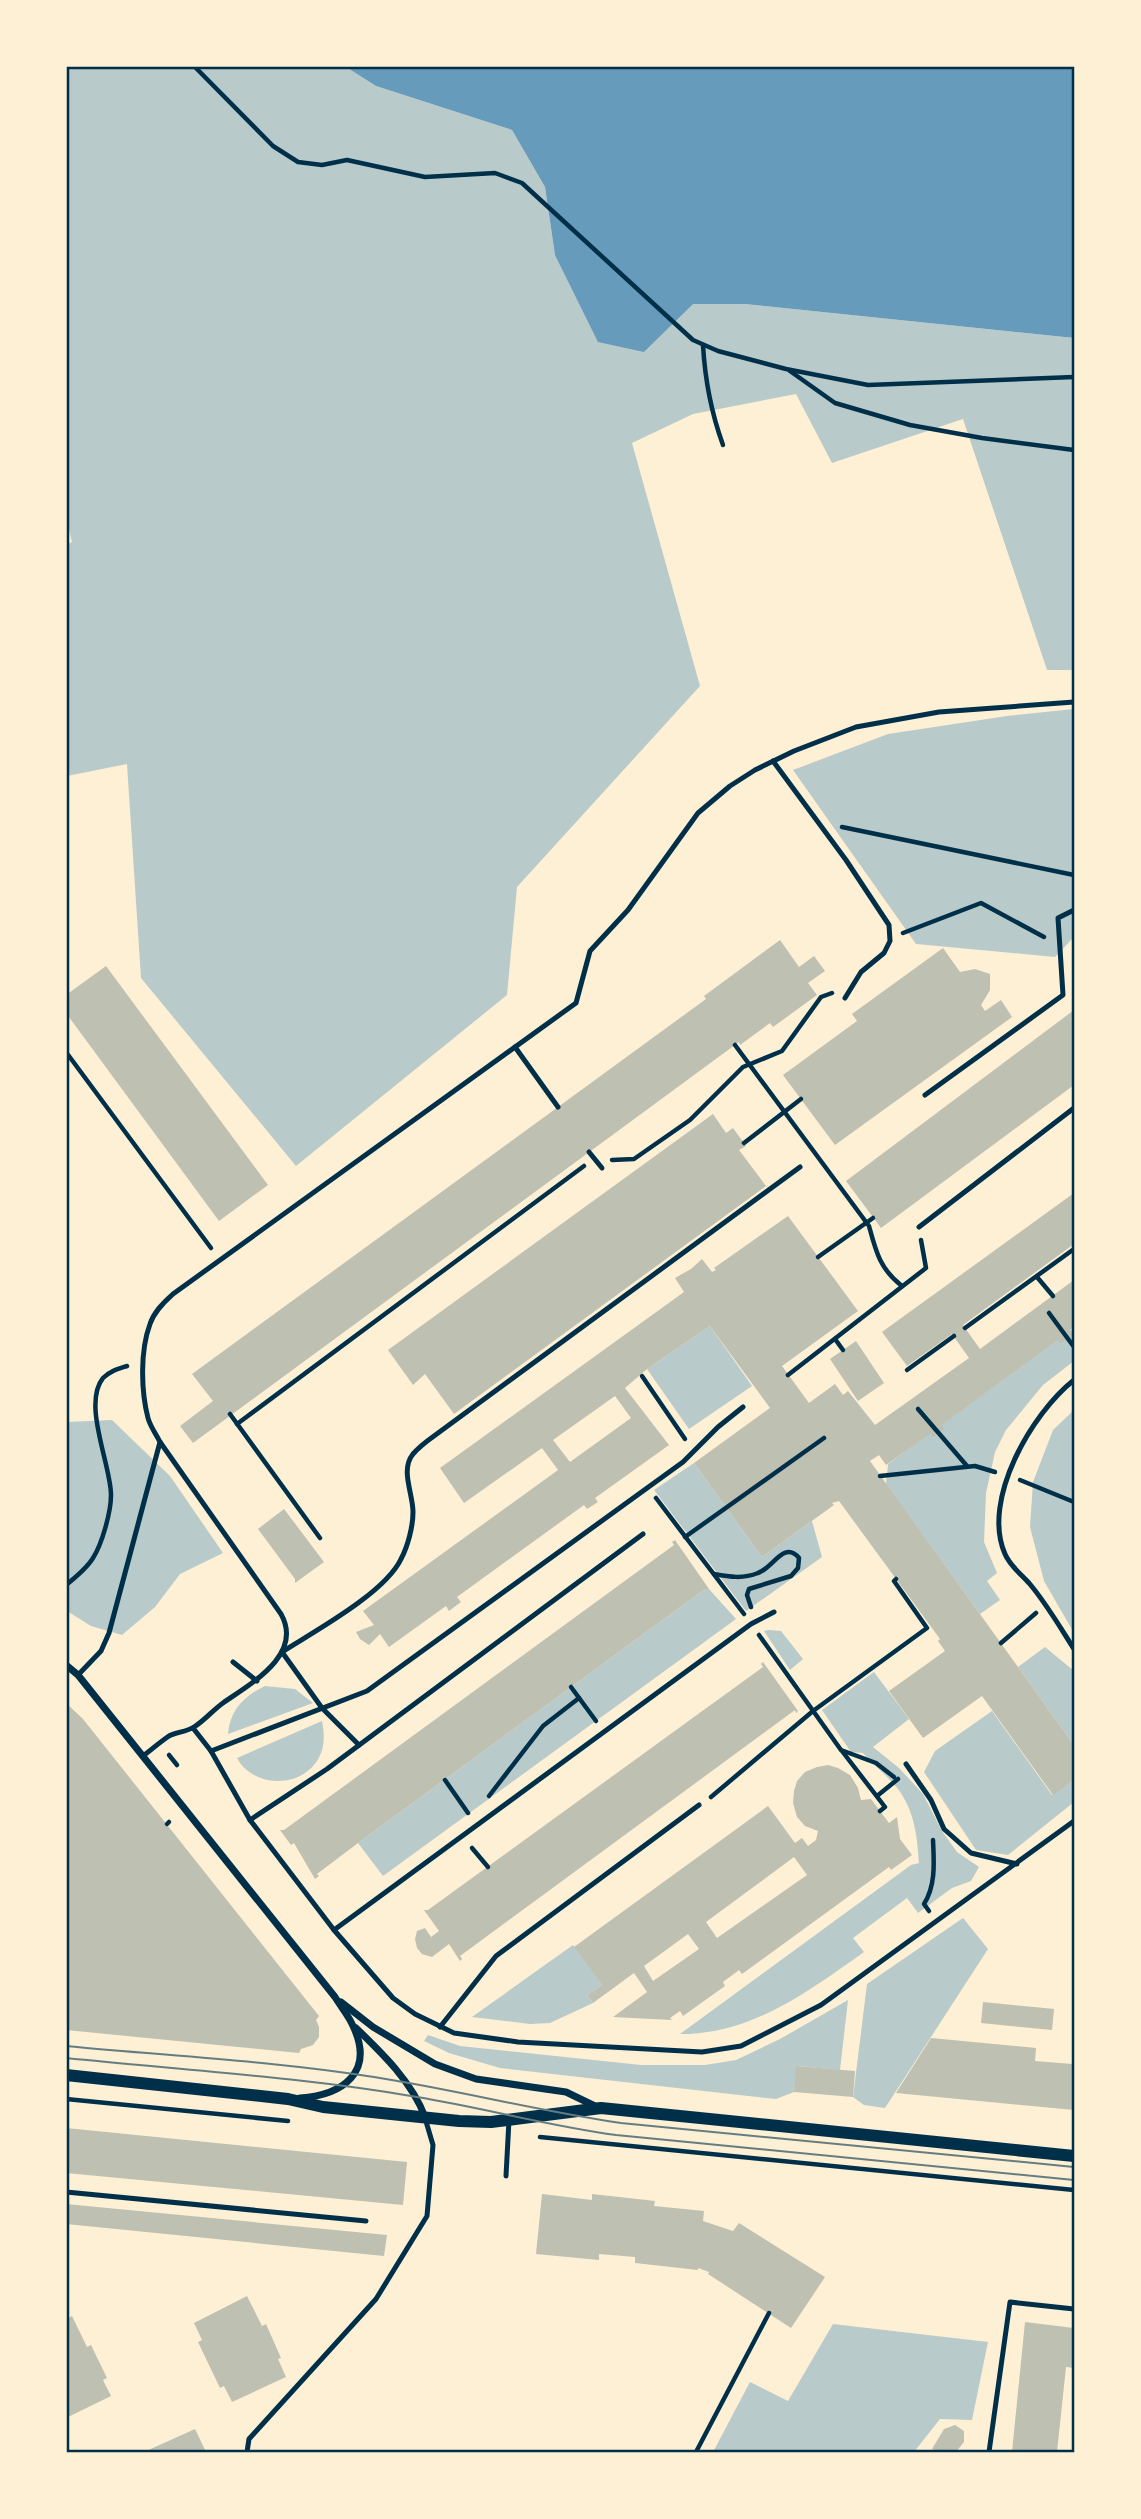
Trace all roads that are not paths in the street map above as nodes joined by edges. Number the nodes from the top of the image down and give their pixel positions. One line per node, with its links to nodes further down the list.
1 (1074, 702): 2 (lane)
2 (773, 761): 4 (lane); 5 (lane)
3 (1074, 910): 6 (lane)
4 (845, 998)
5 (515, 1047): 7 (lane); 15 (lane)
6 (925, 1095)
7 (558, 1107)
8 (1074, 1108): 12 (lane)
9 (589, 1152): 11 (lane)
10 (800, 1167): 19 (lane)
11 (602, 1168)
12 (919, 1227)
13 (1074, 1380): 18 (lane)
14 (743, 1407): 24 (lane)
15 (160, 1442): 19 (lane); 22 (lane)
16 (643, 1534): 26 (lane)
17 (774, 1612): 34 (lane)
18 (1074, 1649)
19 (282, 1652): 23 (lane); 24 (lane)
20 (233, 1662): 23 (lane)
21 (66, 1665): 22 (street)
22 (78, 1675): 28 (street)
23 (257, 1681): 25 (lane)
24 (322, 1708): 26 (lane); 27 (lane)
25 (193, 1728): 27 (lane); 28 (lane)
26 (359, 1745): 31 (lane)
27 (211, 1751): 31 (lane)
28 (143, 1756): 35 (street)
29 (906, 1764): 33 (lane)
30 (699, 1805): 37 (lane)
31 (250, 1820): 34 (lane)
32 (1074, 1821): 33 (lane)
33 (1017, 1864): 37 (lane)
34 (334, 1930): 37 (lane)
35 (335, 1997): 36 (street); 40 (street)
36 (353, 2025): 39 (street); 41 (street)
37 (440, 2027)
38 (66, 2075): 39 (street)
39 (288, 2099): 41 (street)
40 (601, 2108): 42 (street); 43 (street)
41 (425, 2118): 42 (street); 48 (lane)
42 (509, 2120): 44 (lane)
43 (1074, 2156)
44 (506, 2176)
45 (66, 2192): 46 (lane)
46 (366, 2221)
47 (1074, 2309): 49 (lane)
48 (247, 2452)
49 (989, 2452)

